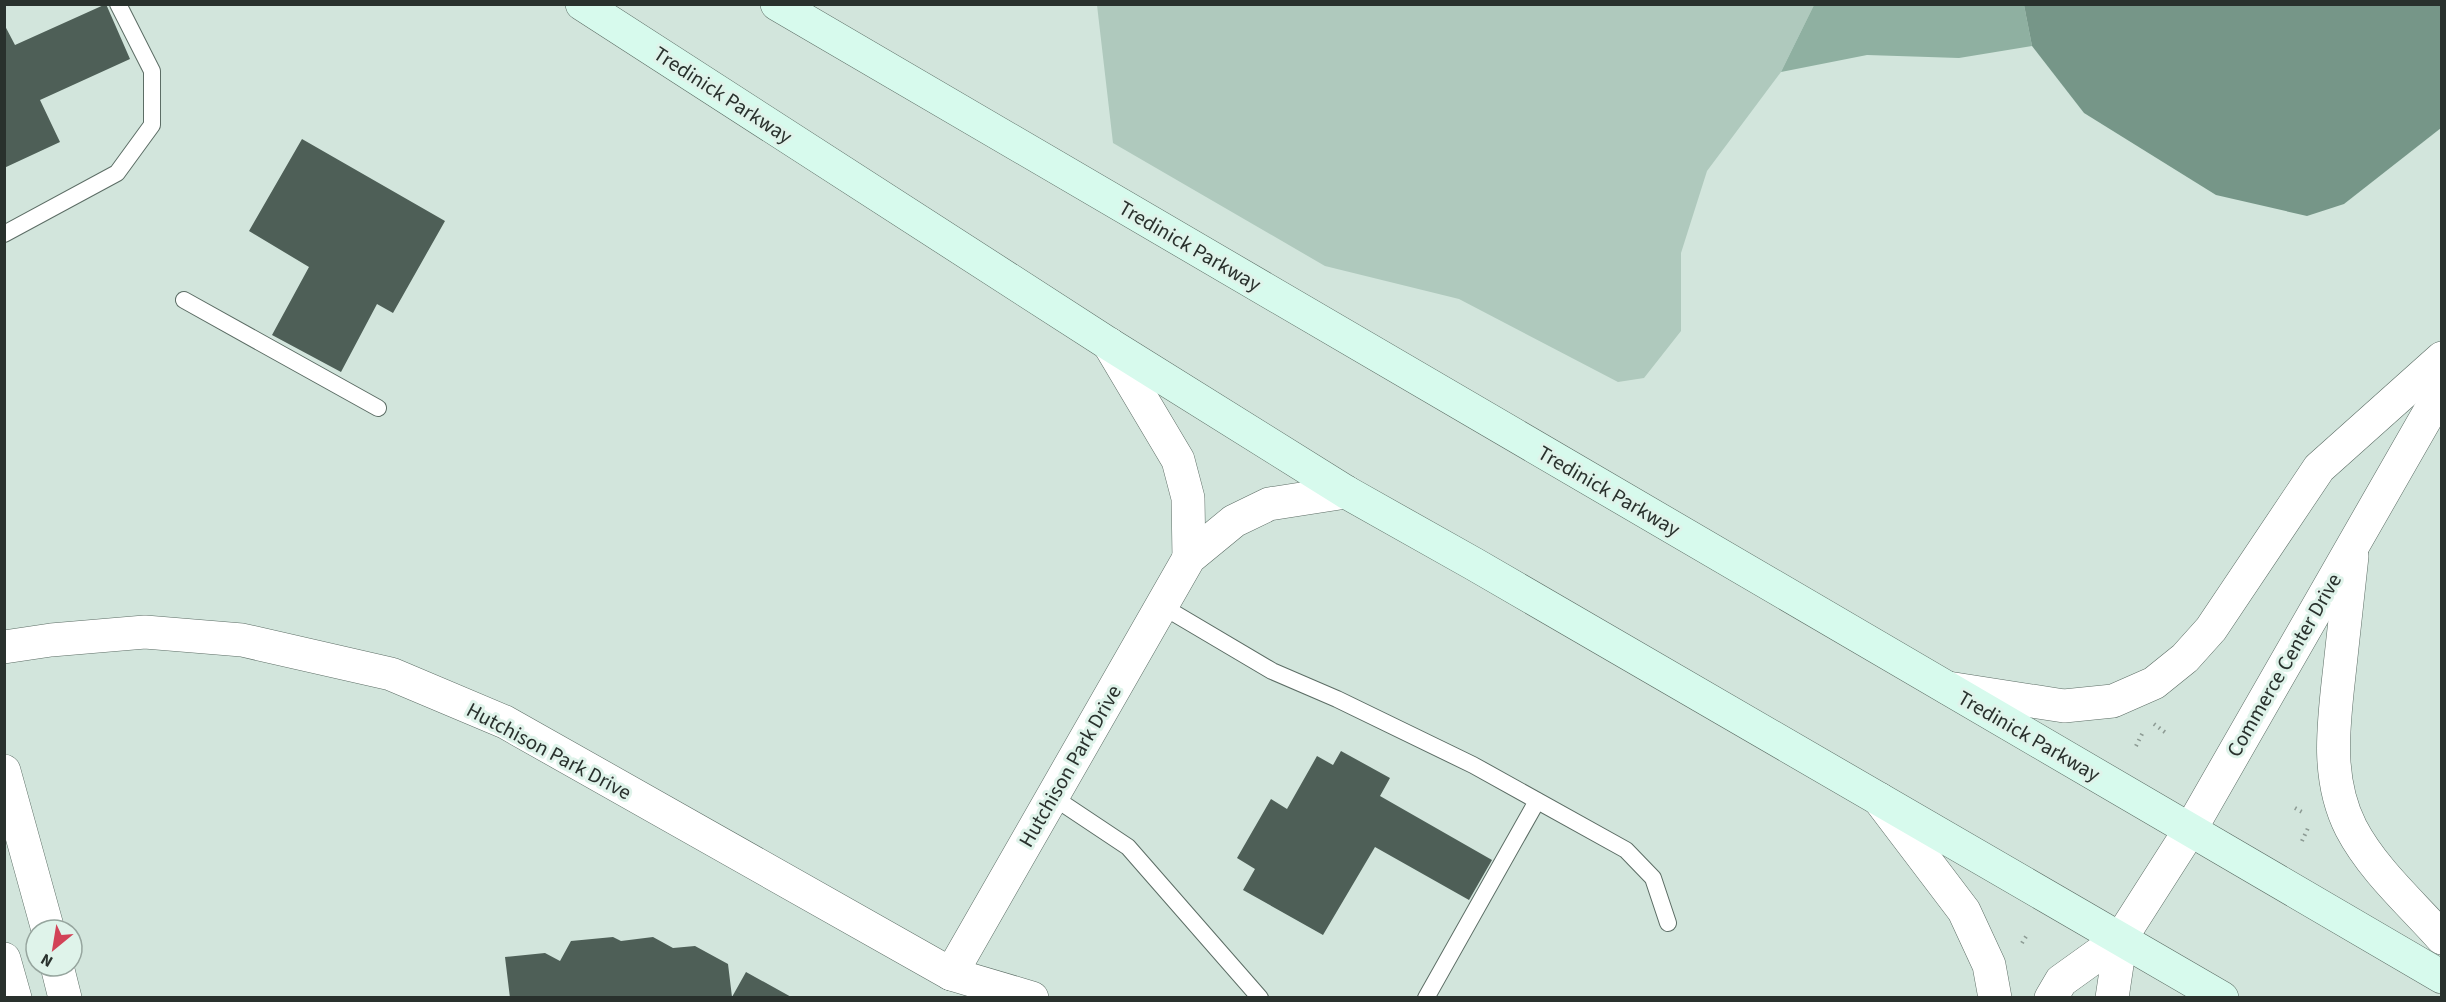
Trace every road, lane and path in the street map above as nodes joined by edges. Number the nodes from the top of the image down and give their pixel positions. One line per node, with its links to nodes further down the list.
1 (118, 4): 4 (lane)
2 (582, 4): 6 (street, Tredinick Parkway)
3 (777, 4): 15 (street, Tredinick Parkway)
4 (4, 234)
5 (184, 300): 9 (lane)
6 (1109, 344): 10 (street, Tredinick Parkway); 12 (street)
7 (2442, 358): 15 (street)
8 (2442, 390): 11 (street, Commerce Center Drive)
9 (378, 408)
10 (1346, 492): 12 (street, Hutchison Park Drive); 18 (street, Tredinick Parkway)
11 (2354, 543): 20 (street, Commerce Center Drive); 24 (street)
12 (1189, 558): 13 (street, Hutchison Park Drive)
13 (1162, 606): 17 (street, Hutchison Park Drive); 19 (lane)
14 (4, 647): 26 (street, Hutchison Park Drive)
15 (1948, 688): 20 (street, Tredinick Parkway)
16 (4, 771): 21 (street)
17 (1053, 797): 26 (street, Hutchison Park Drive); 33 (lane)
18 (1879, 799): 23 (street, Tredinick Parkway); 35 (street)
19 (1538, 801): 22 (lane); 34 (lane)
20 (2190, 830): 23 (street, Commerce Center Drive); 27 (street, Tredinick Parkway)
21 (45, 918)
22 (1668, 923)
23 (2121, 938): 36 (street, Commerce Center Drive); 37 (street, Commerce Center Drive); 38 (street, Tredinick Parkway)
24 (2442, 938)
25 (4, 959): 29 (street)
26 (951, 974): 31 (street, Hutchison Park Drive); 32 (street, Hutchison Park Drive)
27 (2442, 977)
28 (60, 978): 30 (street)
29 (15, 998)
30 (65, 998)
31 (975, 998)
32 (1032, 998)
33 (1260, 998)
34 (1426, 998)
35 (1995, 998)
36 (2051, 998)
37 (2112, 998)
38 (2222, 998)

